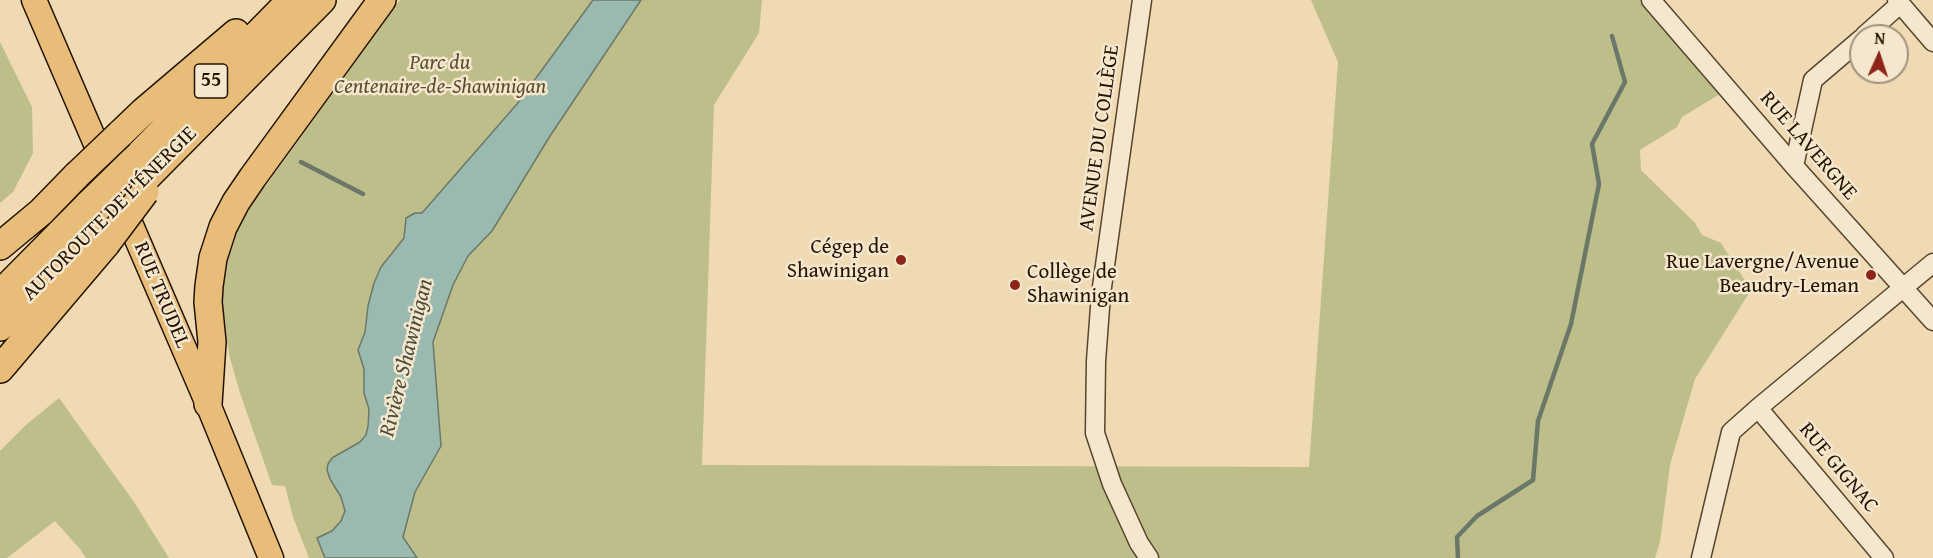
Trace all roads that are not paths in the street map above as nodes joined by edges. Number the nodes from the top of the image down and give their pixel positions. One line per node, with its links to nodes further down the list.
1 (34, 0): 22 (main road, RUE TRUDEL)
2 (276, 0): 15 (highway, bridge)
3 (291, 0): 13 (highway, AUTOROUTE DE L'ÉNERGIE / 55)
4 (322, 0): 13 (highway, AUTOROUTE DE L'ÉNERGIE / 55)
5 (382, 0): 22 (highway)
6 (1142, 0): 25 (street, AVENUE DU COLLÈGE)
7 (1651, 0): 12 (street, RUE LAVERGNE)
8 (1898, 2): 9 (street); 10 (street)
9 (1876, 24)
10 (1933, 42)
11 (1849, 49): 12 (street)
12 (1794, 166): 17 (street, RUE LAVERGNE)
13 (139, 179): 14 (highway, AUTOROUTE DE L'ÉNERGIE / 55, bridge); 14 (highway, bridge)
14 (98, 224): 18 (highway, AUTOROUTE DE L'ÉNERGIE / 55); 20 (highway, AUTOROUTE DE L'ÉNERGIE / 55); 21 (highway)
15 (0, 246)
16 (1933, 263): 17 (street)
17 (1904, 288): 19 (street, RUE LAVERGNE); 23 (street)
18 (0, 294)
19 (1933, 321)
20 (0, 327)
21 (0, 369)
22 (208, 404): 24 (main road, RUE TRUDEL)
23 (1758, 408): 26 (street); 27 (street, RUE GIGNAC)
24 (271, 558)
25 (1149, 558)
26 (1701, 558)
27 (1884, 558)

